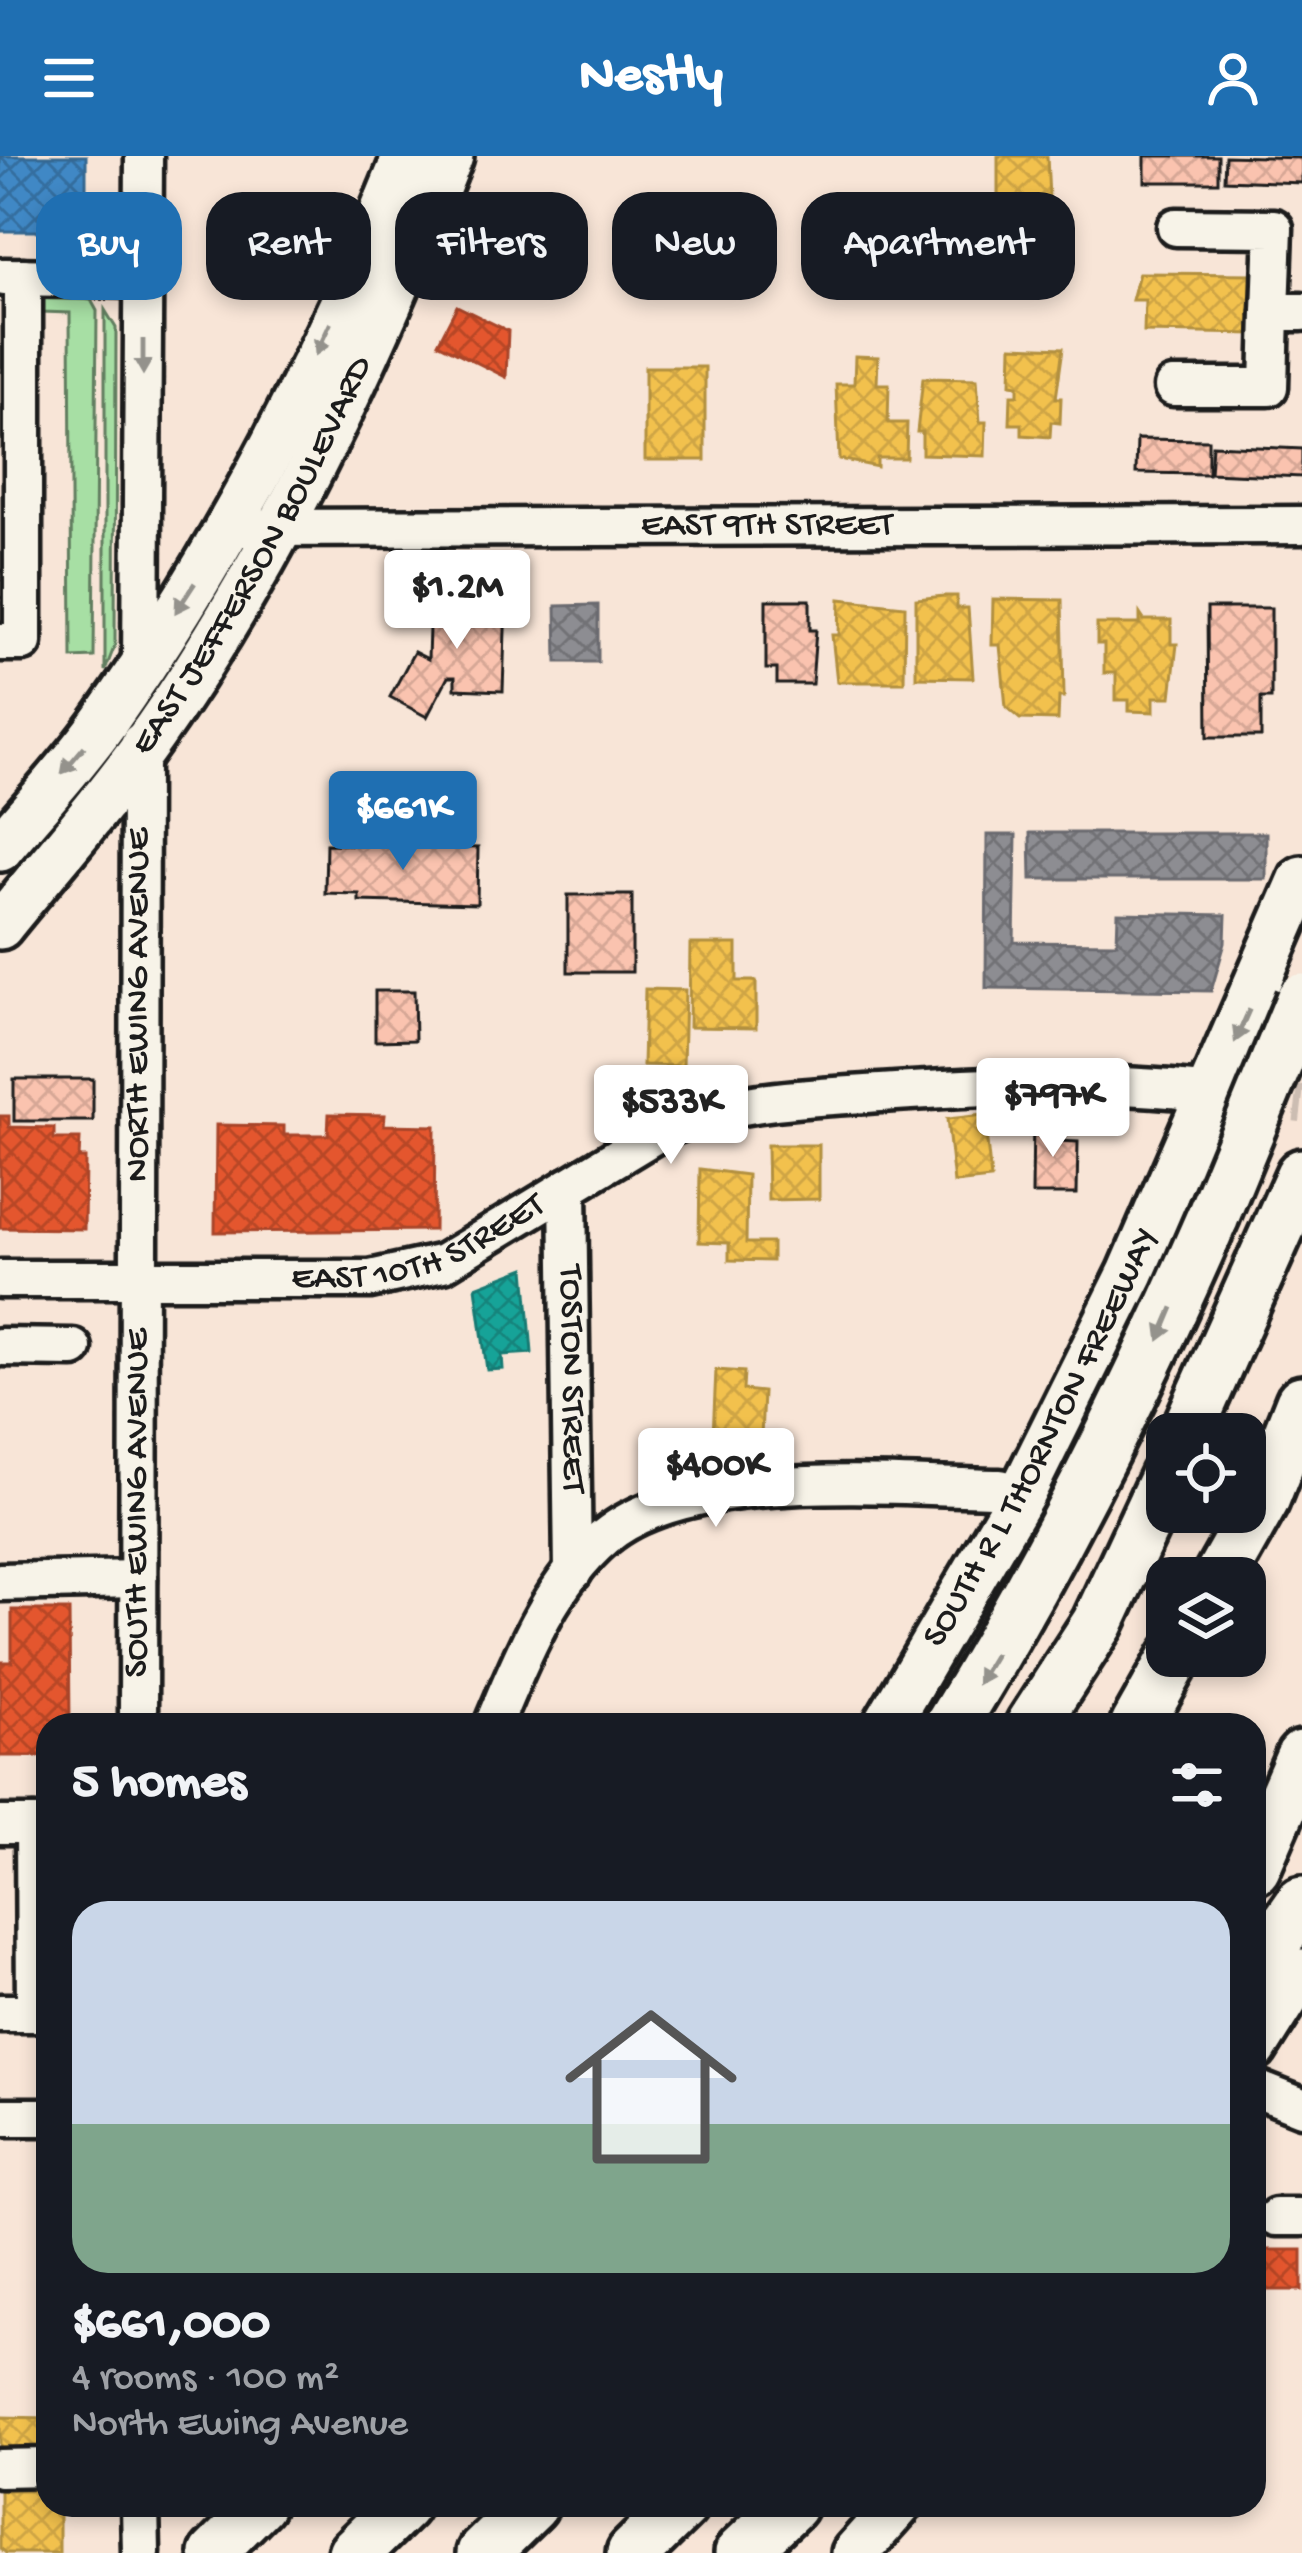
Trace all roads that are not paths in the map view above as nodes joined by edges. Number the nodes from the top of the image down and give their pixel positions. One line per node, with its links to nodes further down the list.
1 (144, 156): 4 (street, NORTH EWING AVENUE)
2 (406, 156): 11 (main road, EAST JEFFERSON BOULEVARD, one-way to 11)
3 (450, 156): 12 (main road, EAST JEFFERSON BOULEVARD)
4 (144, 192)
5 (1176, 227): 8 (street)
6 (12, 277): 13 (street)
7 (144, 300): 14 (street, NORTH EWING AVENUE, one-way to 14)
8 (1287, 312): 9 (street)
9 (1174, 387)
10 (1302, 525): 12 (street, EAST 9TH STREET)
11 (230, 528): 12 (street, EAST 9TH STREET); 14 (main road, EAST JEFFERSON BOULEVARD, one-way to 14)
12 (277, 529): 15 (main road, EAST JEFFERSON BOULEVARD)
13 (0, 642)
14 (141, 668): 15 (street, NORTH EWING AVENUE); 16 (main road, EAST JEFFERSON BOULEVARD, one-way to 16)
15 (140, 752): 18 (main road, EAST JEFFERSON BOULEVARD); 24 (street, NORTH EWING AVENUE)
16 (0, 848)
17 (1302, 879): 20 (main road, SOUTH R L THORNTON FREEWAY, one-way to 20)
18 (0, 926)
19 (1302, 1000): 39 (highway, one-way to 39, bridge)
20 (1227, 1095): 22 (street, EAST 10TH STREET); 29 (main road, SOUTH R L THORNTON FREEWAY)
21 (1302, 1175): 28 (highway)
22 (568, 1187): 24 (street, EAST 10TH STREET); 32 (street, TOSTON STREET)
23 (0, 1280): 24 (street, EAST 10TH STREET)
24 (138, 1280): 33 (street, SOUTH EWING AVENUE)
25 (0, 1348): 26 (street)
26 (73, 1348)
27 (1302, 1402): 31 (highway)
28 (1196, 1413)
29 (1022, 1493): 32 (street); 38 (main road, SOUTH R L THORNTON FREEWAY)
30 (1146, 1520): 40 (highway)
31 (1232, 1557)
32 (573, 1572): 37 (street)
33 (138, 1579): 34 (street); 36 (street, SOUTH EWING AVENUE)
34 (0, 1582)
35 (1164, 1677): 41 (highway)
36 (138, 1713)
37 (499, 1713)
38 (893, 1713)
39 (958, 1713)
40 (1040, 1713)
41 (1144, 1713)
42 (1302, 1728): 44 (highway)
43 (1302, 1757): 46 (highway)
44 (1266, 1784)
45 (27, 1825): 48 (street)
46 (1266, 1840)
47 (1302, 1904): 49 (highway)
48 (17, 1918): 51 (street)
49 (1266, 1955)
50 (1302, 1972): 52 (main road)
51 (0, 2013)
52 (1266, 2029)
53 (1266, 2093): 54 (street)
54 (1302, 2107)
55 (0, 2117): 56 (street)
56 (36, 2117)
57 (0, 2468): 58 (street)
58 (36, 2468)
59 (140, 2517): 67 (street)
60 (249, 2517): 68 (main road)
61 (391, 2517): 69 (highway)
62 (520, 2517): 70 (highway)
63 (670, 2517): 71 (highway)
64 (778, 2517): 72 (highway)
65 (792, 2517): 73 (highway)
66 (887, 2517): 74 (main road)
67 (141, 2553)
68 (213, 2553)
69 (354, 2553)
70 (483, 2553)
71 (633, 2553)
72 (741, 2553)
73 (764, 2553)
74 (855, 2553)

